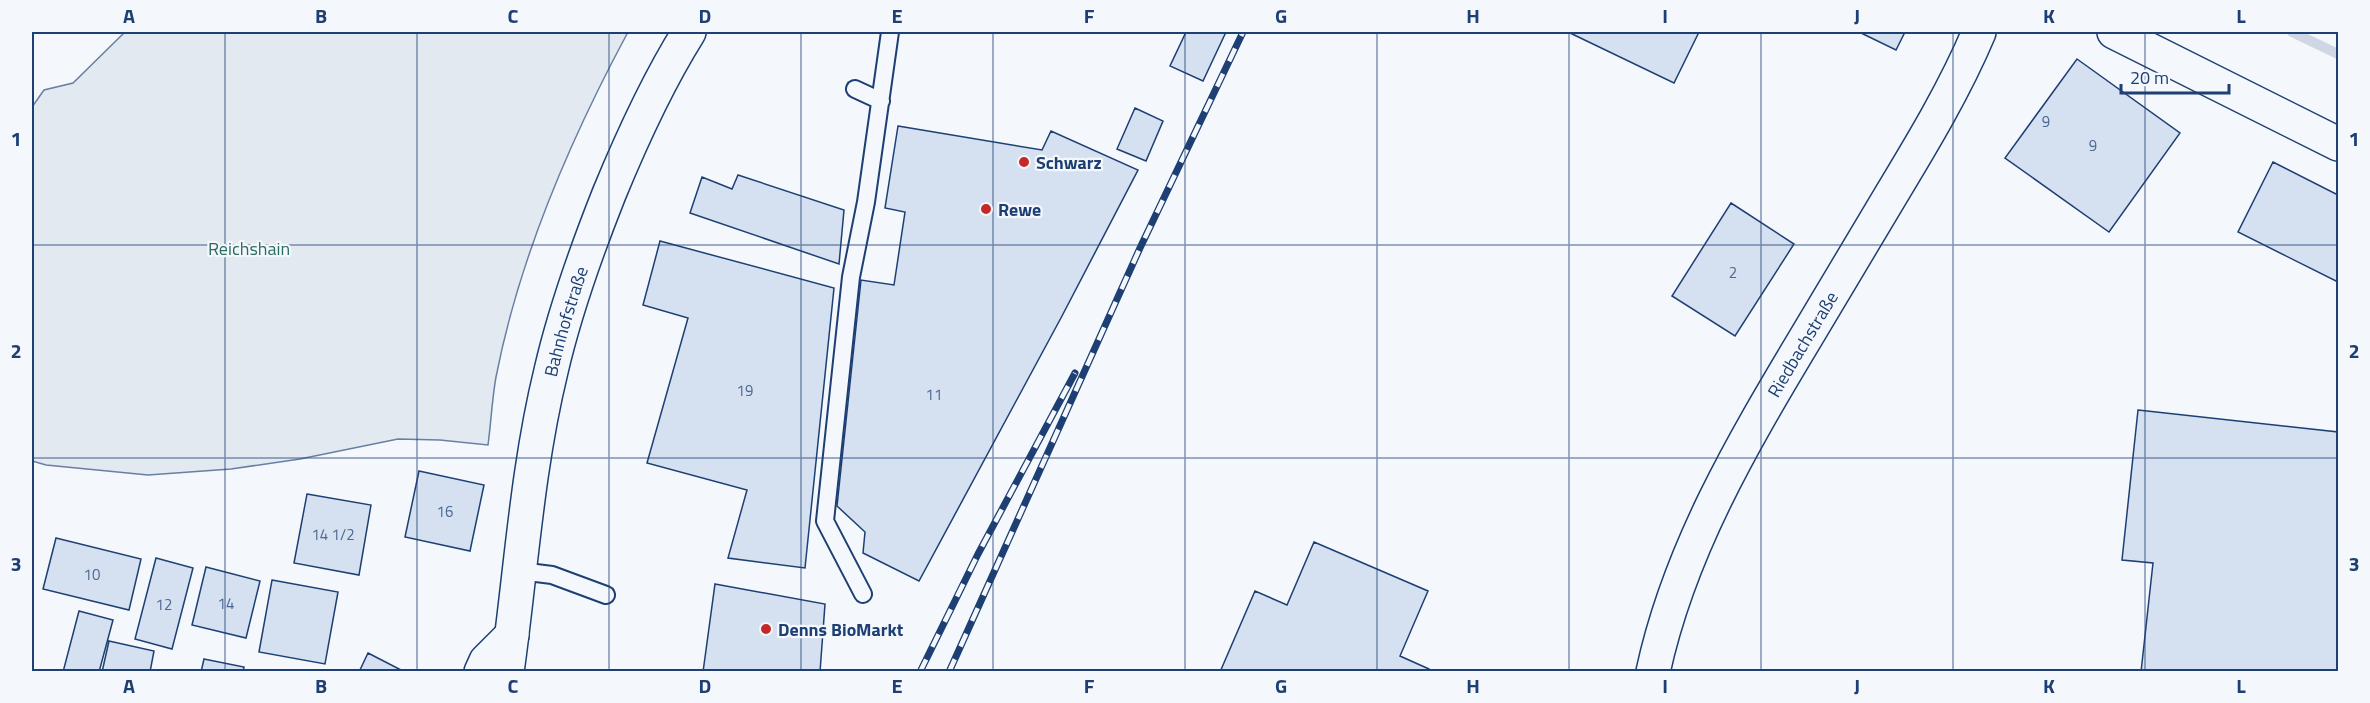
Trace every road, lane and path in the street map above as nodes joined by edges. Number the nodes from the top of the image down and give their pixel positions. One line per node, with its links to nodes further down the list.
1 (689, 32): 10 (street, Bahnhofstraße)
2 (890, 32): 5 (lane)
3 (1979, 32): 17 (street, Riedbachstraße)
4 (2114, 32): 9 (street)
5 (886, 64): 6 (lane); 8 (lane)
6 (903, 66)
7 (855, 89): 8 (lane)
8 (881, 101): 11 (lane)
9 (2338, 144)
10 (520, 571): 12 (lane); 13 (street, Bahnhofstraße)
11 (862, 594)
12 (606, 595)
13 (512, 635): 14 (street); 15 (street, Bahnhofstraße); 16 (street)
14 (481, 672)
15 (507, 672)
16 (519, 672)
17 (1653, 672)

